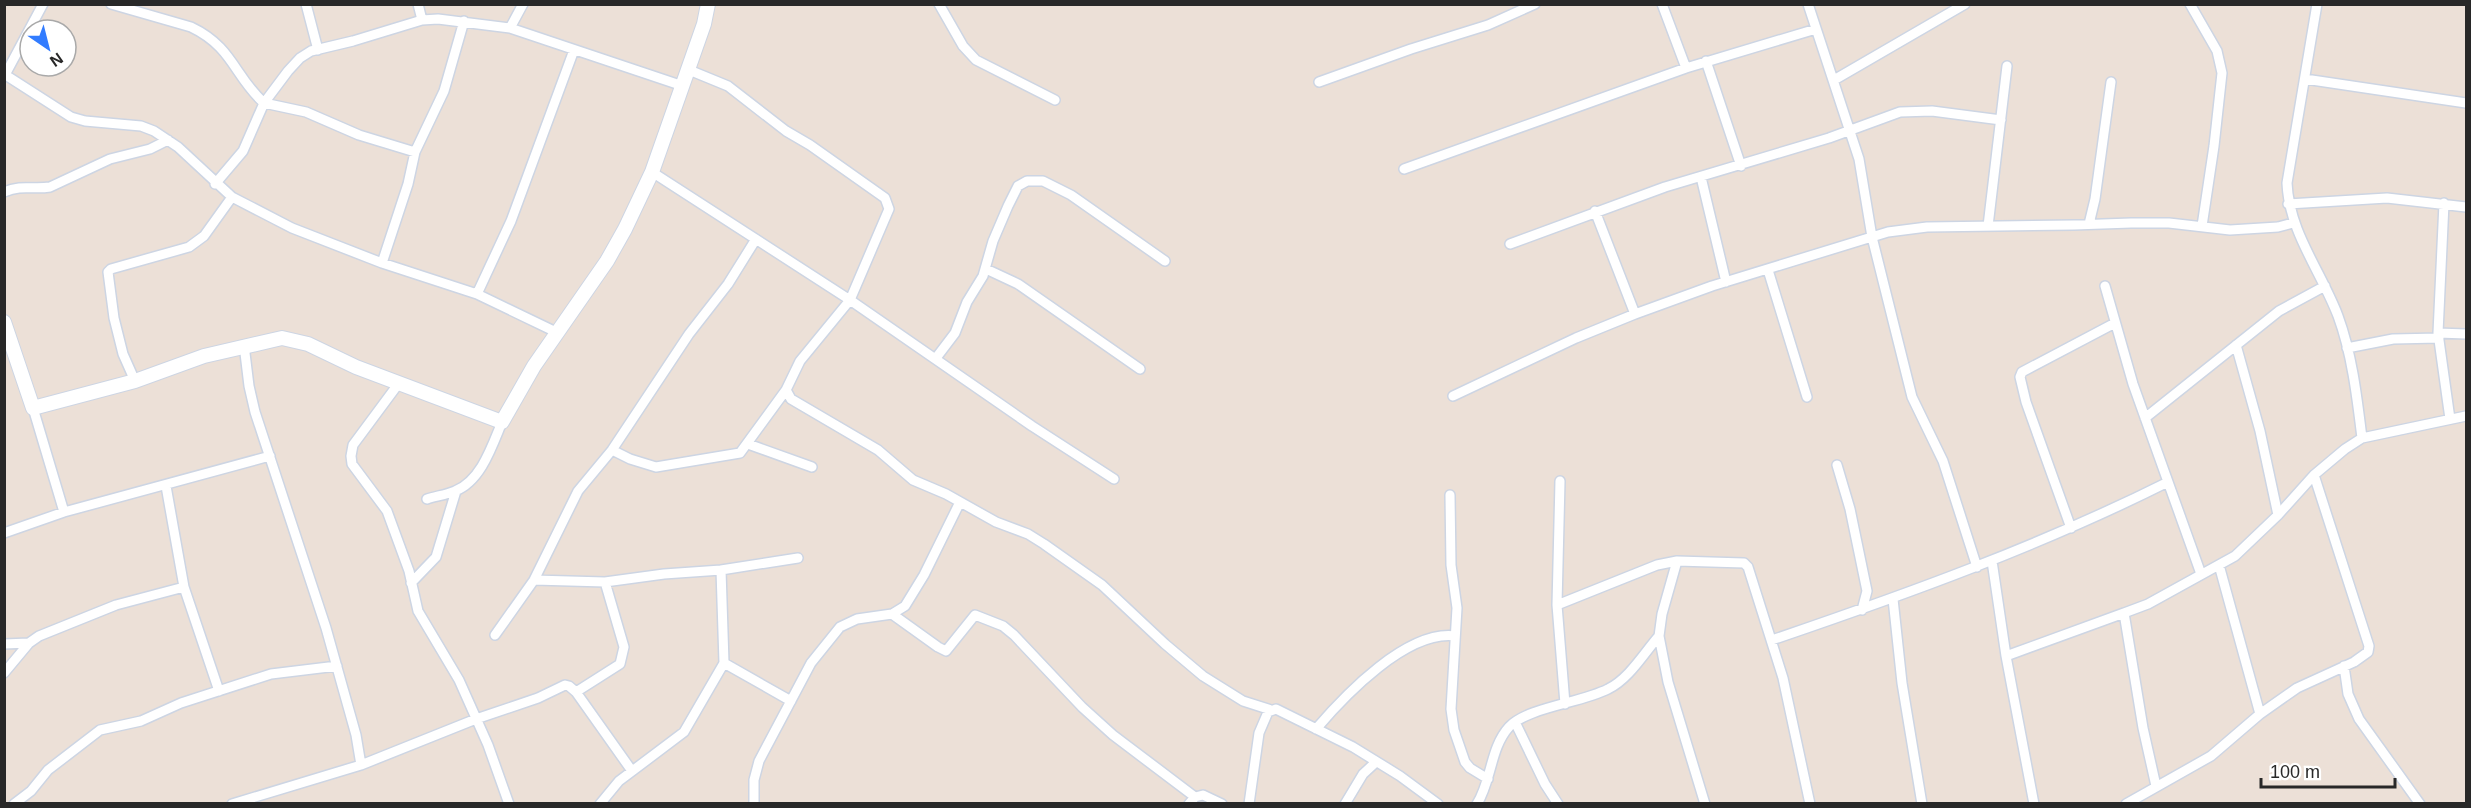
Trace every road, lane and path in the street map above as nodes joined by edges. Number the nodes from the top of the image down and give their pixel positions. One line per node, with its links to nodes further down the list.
1 (43, 4): 24 (street)
2 (306, 4): 18 (street)
3 (418, 4): 14 (street)
4 (522, 4): 16 (street)
5 (708, 4): 23 (street)
6 (939, 4): 30 (street)
7 (1535, 4): 27 (street)
8 (1662, 4): 22 (street)
9 (1808, 4): 17 (street)
10 (1965, 4): 26 (street)
11 (2190, 4): 51 (street)
12 (2317, 4): 25 (street)
13 (116, 5): 31 (street)
14 (422, 20): 15 (street); 18 (street)
15 (464, 21): 16 (street); 36 (street)
16 (510, 28): 19 (street)
17 (1816, 29): 20 (street); 26 (street)
18 (318, 50): 31 (street)
19 (574, 50): 29 (street); 62 (street)
20 (1706, 61): 22 (street); 37 (street)
21 (2007, 66): 33 (street)
22 (1686, 68): 38 (street)
23 (688, 70): 29 (street); 63 (street)
24 (5, 74): 35 (street)
25 (2305, 79): 32 (street); 45 (street)
26 (1834, 80): 34 (street)
27 (1319, 82)
28 (2111, 82): 49 (street)
29 (683, 86): 39 (street)
30 (1055, 100)
31 (264, 103): 36 (street); 41 (street)
32 (2466, 103)
33 (2001, 120): 34 (street); 50 (street)
34 (1851, 129): 37 (street); 52 (street)
35 (168, 140): 41 (street); 42 (street)
36 (415, 152): 56 (street)
37 (1741, 166): 40 (street)
38 (1404, 169)
39 (652, 172): 53 (street); 67 (street)
40 (1701, 177): 47 (street); 59 (street)
41 (215, 184): 43 (street)
42 (4, 192)
43 (232, 197): 56 (street); 75 (street)
44 (2444, 203): 45 (street); 46 (street); 69 (street)
45 (2288, 204): 48 (street)
46 (2466, 207)
47 (1595, 212): 54 (street); 64 (street)
48 (2294, 222): 51 (street); 61 (street)
49 (2089, 225): 50 (street); 51 (street)
50 (1988, 226): 52 (street)
51 (2202, 226)
52 (1872, 237): 58 (street); 108 (street)
53 (756, 239): 63 (street); 87 (street)
54 (1510, 244)
55 (1165, 261): 57 (street)
56 (382, 263): 62 (street)
57 (986, 269): 73 (street); 74 (street)
58 (1768, 270): 59 (street); 79 (street)
59 (1726, 282): 64 (street)
60 (2105, 286): 66 (street)
61 (2325, 286): 71 (street); 72 (street)
62 (477, 294): 67 (street)
63 (850, 300): 73 (street); 77 (street)
64 (1635, 314): 78 (street)
65 (4, 322): 80 (street)
66 (2115, 323): 82 (street); 102 (street)
67 (556, 332): 84 (street)
68 (2466, 334): 69 (street)
69 (2439, 335): 72 (street); 83 (street)
70 (244, 345): 75 (street); 76 (street); 88 (street)
71 (2236, 345): 82 (street); 101 (street)
72 (2347, 348): 85 (street)
73 (936, 358): 92 (street)
74 (1140, 369)
75 (135, 381): 80 (street)
76 (399, 383): 84 (street); 113 (street)
77 (786, 390): 86 (street); 99 (street)
78 (1453, 396)
79 (1807, 397)
80 (33, 408): 100 (street)
81 (2466, 416): 83 (street)
82 (2145, 418): 94 (street)
83 (2450, 419): 85 (street)
84 (502, 422): 96 (street)
85 (2362, 438): 91 (street)
86 (748, 444): 87 (street); 90 (street)
87 (612, 450): 111 (street)
88 (270, 456): 95 (street); 130 (street)
89 (1837, 465): 115 (street)
90 (812, 467)
91 (2314, 475): 101 (street); 131 (street)
92 (1114, 479)
93 (1560, 481): 118 (street)
94 (2168, 482): 102 (street); 110 (street)
95 (166, 486): 100 (street); 114 (street)
96 (456, 491): 98 (street); 113 (street)
97 (1450, 495): 123 (street)
98 (427, 499)
99 (960, 502): 121 (street); 137 (street)
100 (64, 512): 103 (street)
101 (2278, 515): 107 (street)
102 (2071, 528): 106 (street)
103 (4, 533)
104 (798, 558): 109 (street)
105 (1677, 561): 118 (street); 124 (street); 125 (street)
106 (1992, 561): 108 (street); 128 (street)
107 (2219, 565): 110 (street); 138 (street)
108 (1977, 567): 116 (street)
109 (721, 570): 112 (street); 129 (street)
110 (2201, 574): 120 (street)
111 (534, 580): 112 (street); 122 (street)
112 (605, 582): 134 (street)
113 (411, 583): 139 (street)
114 (184, 587): 126 (street); 133 (street)
115 (1867, 591): 117 (street); 119 (street)
116 (1893, 599): 117 (street); 162 (street)
117 (1879, 604): 119 (street)
118 (1557, 605): 136 (street)
119 (1862, 609): 125 (street)
120 (2124, 613): 128 (street); 146 (street)
121 (892, 614): 135 (street); 148 (street)
122 (495, 636)
123 (1455, 636): 141 (street); 145 (street)
124 (1659, 636): 136 (street); 160 (street)
125 (1772, 640): 161 (street)
126 (29, 643): 127 (street); 132 (street)
127 (4, 644)
128 (2007, 656): 163 (street)
129 (724, 663): 135 (street); 144 (street)
130 (337, 666): 133 (street); 143 (street)
131 (2344, 666): 138 (street); 165 (street)
132 (4, 673)
133 (219, 691): 149 (street)
134 (576, 692): 139 (street); 144 (street)
135 (791, 701): 153 (street)
136 (1565, 704): 140 (street)
137 (1271, 710): 141 (street); 155 (street)
138 (2260, 714): 146 (street)
139 (476, 718): 143 (street); 151 (street)
140 (1515, 722): 145 (street); 159 (street)
141 (1316, 729): 142 (street)
142 (1377, 762): 156 (street); 157 (street)
143 (361, 765): 147 (street)
144 (632, 771): 152 (street)
145 (1488, 779): 158 (street)
146 (2156, 786): 164 (street)
147 (270, 799): 150 (street)
148 (1192, 800): 154 (street)
149 (14, 804)
150 (232, 804)
151 (509, 804)
152 (600, 804)
153 (754, 804)
154 (1222, 804)
155 (1249, 804)
156 (1345, 804)
157 (1438, 804)
158 (1478, 804)
159 (1558, 804)
160 (1705, 804)
161 (1810, 804)
162 (1922, 804)
163 (2034, 804)
164 (2126, 804)
165 (2420, 804)

